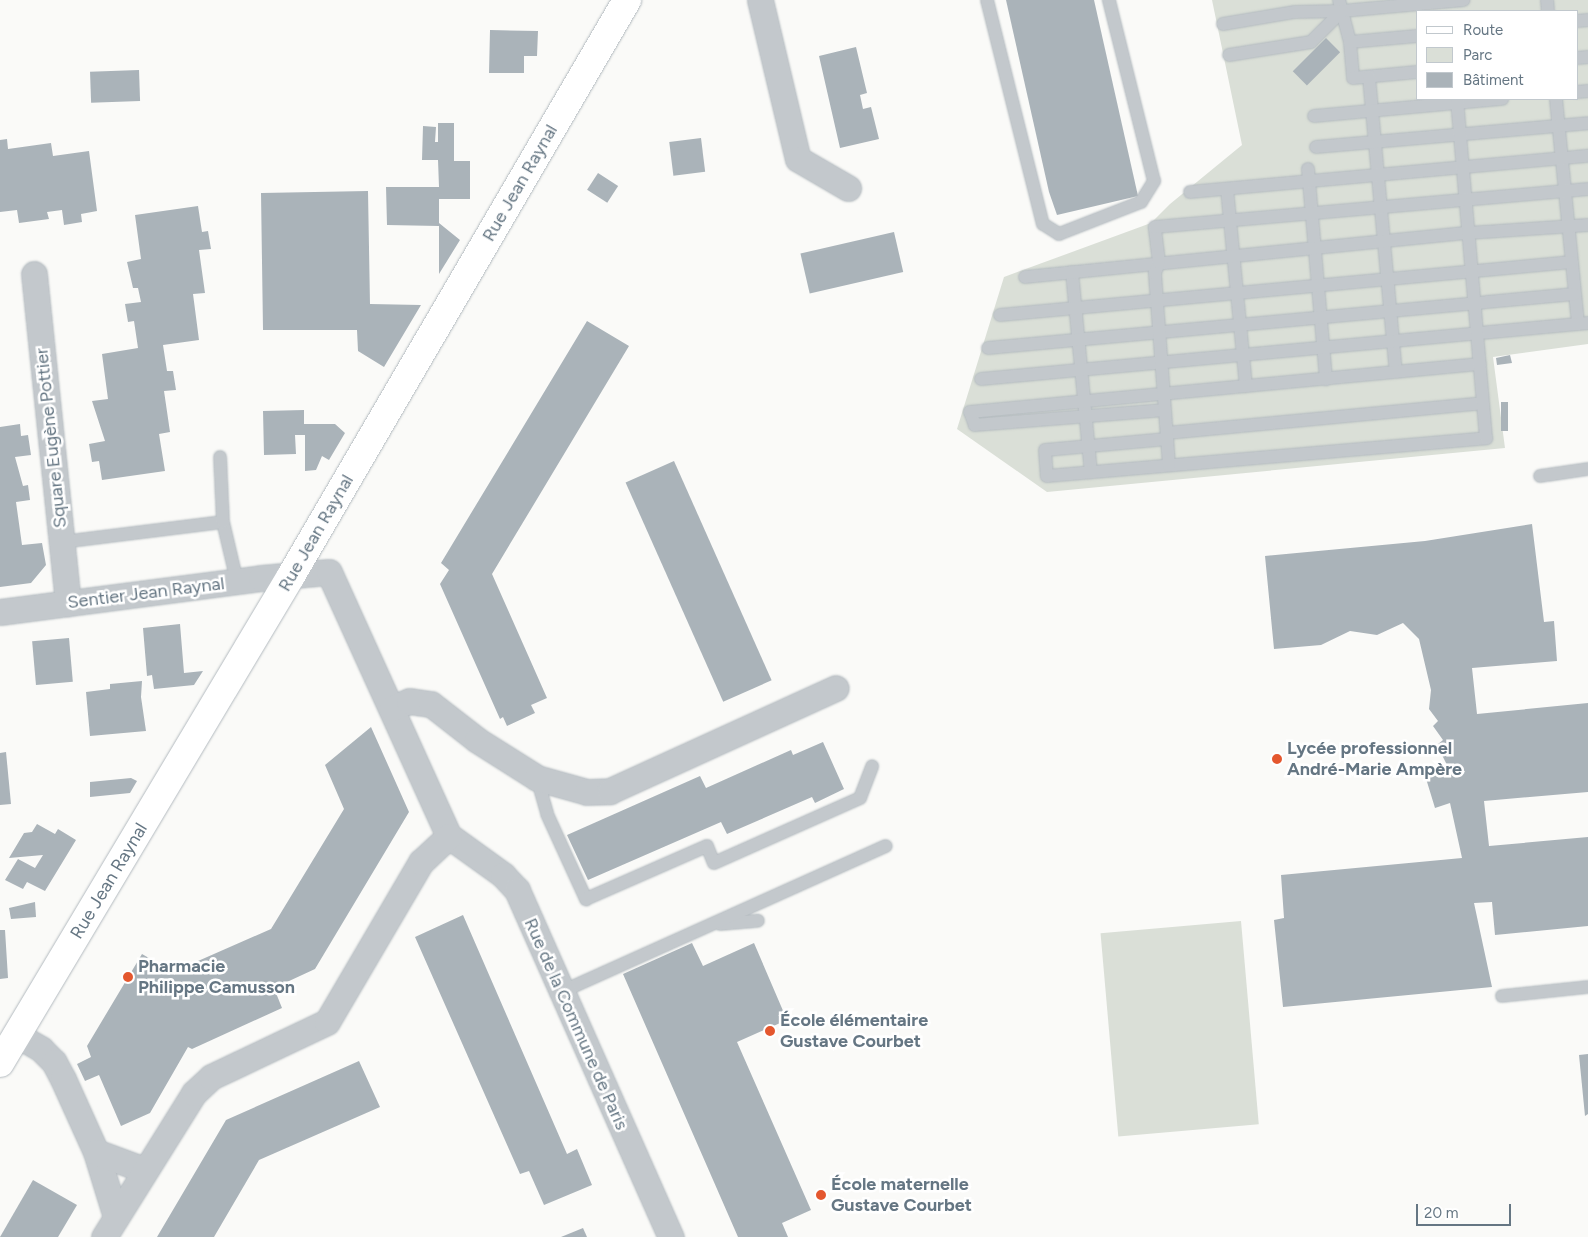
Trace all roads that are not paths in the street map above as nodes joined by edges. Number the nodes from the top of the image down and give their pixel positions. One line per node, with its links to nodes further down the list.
1 (627, 0): 90 (street, Rue Jean Raynal)
2 (760, 0): 29 (street)
3 (987, 0): 4 (lane)
4 (1109, 0)
5 (1464, 0): 6 (lane)
6 (1448, 4): 7 (lane)
7 (1340, 5): 8 (lane); 10 (lane); 11 (lane)
8 (1223, 24)
9 (1416, 36): 10 (lane)
10 (1350, 42): 13 (lane)
11 (1229, 55)
12 (1416, 72): 13 (lane)
13 (1369, 76): 17 (lane)
14 (1480, 100): 16 (lane)
15 (1556, 100): 20 (lane)
16 (1457, 101): 17 (lane); 21 (lane)
17 (1372, 111): 18 (lane); 22 (lane)
18 (1314, 116)
19 (1588, 124): 20 (lane)
20 (1559, 126): 21 (lane); 25 (lane)
21 (1460, 134): 22 (lane); 26 (lane)
22 (1375, 142): 23 (lane); 27 (lane)
23 (1316, 147)
24 (1588, 156): 25 (lane)
25 (1562, 159): 26 (lane); 32 (lane)
26 (1463, 168): 27 (lane); 34 (lane)
27 (1378, 175): 28 (lane); 35 (lane)
28 (1308, 176): 31 (lane); 36 (lane)
29 (848, 188)
30 (1588, 188): 32 (lane)
31 (1227, 189): 33 (lane); 37 (lane)
32 (1565, 191): 34 (lane); 39 (lane)
33 (1190, 192)
34 (1465, 200): 35 (lane); 40 (lane)
35 (1381, 207): 36 (lane); 41 (lane)
36 (1312, 213): 37 (lane); 42 (lane)
37 (1230, 221): 43 (lane); 44 (lane)
38 (1588, 225): 39 (lane)
39 (1568, 227): 40 (lane); 45 (lane)
40 (1468, 233): 41 (lane); 46 (lane)
41 (1384, 241): 42 (lane); 50 (lane)
42 (1314, 248): 43 (lane); 51 (lane)
43 (1234, 255): 44 (lane); 52 (lane)
44 (1159, 262): 47 (lane); 54 (lane)
45 (1572, 262): 46 (lane); 53 (lane)
46 (1471, 271): 50 (lane); 55 (lane)
47 (1072, 272): 49 (lane); 56 (lane)
48 (34, 274): 89 (street, Square Eugène Pottier)
49 (1025, 277)
50 (1388, 279): 51 (lane); 57 (lane)
51 (1318, 285): 52 (lane); 59 (lane)
52 (1237, 293): 54 (lane); 61 (lane)
53 (1575, 294): 55 (lane); 60 (lane)
54 (1158, 300): 56 (lane); 62 (lane)
55 (1474, 303): 57 (lane); 63 (lane)
56 (1075, 308): 58 (lane); 64 (lane)
57 (1391, 311): 59 (lane); 65 (lane)
58 (1000, 315)
59 (1321, 317): 61 (lane); 67 (lane)
60 (1583, 324): 63 (lane)
61 (1240, 325): 62 (lane); 68 (lane)
62 (1160, 332): 64 (lane); 69 (lane)
63 (1477, 334): 65 (lane); 70 (lane)
64 (1078, 340): 66 (lane); 71 (lane)
65 (1393, 341): 67 (lane); 72 (lane)
66 (988, 348)
67 (1323, 348): 68 (lane); 73 (lane)
68 (1243, 355): 69 (lane); 75 (lane)
69 (1162, 362): 71 (lane); 76 (lane)
70 (1480, 364): 72 (lane); 78 (lane)
71 (1081, 370): 74 (lane); 77 (lane)
72 (1396, 372): 73 (lane)
73 (1326, 378): 75 (lane)
74 (981, 379)
75 (1246, 386): 76 (lane)
76 (1164, 394): 77 (lane); 79 (lane)
77 (1084, 402): 80 (lane); 80 (lane)
78 (1483, 403): 81 (lane); 84 (lane)
79 (1165, 410): 80 (lane); 81 (lane)
80 (1086, 417): 82 (lane)
81 (1167, 436): 82 (lane); 84 (lane)
82 (1088, 445): 86 (lane); 86 (lane)
83 (220, 458): 88 (lane)
84 (1169, 465): 86 (lane)
85 (1588, 469): 87 (lane)
86 (1091, 472)
87 (1540, 476)
88 (223, 522): 89 (lane); 91 (lane)
89 (62, 542): 92 (street, Square Eugène Pottier)
90 (291, 576): 91 (street, Sentier Jean Raynal); 95 (street); 105 (street, Rue Jean Raynal)
91 (236, 581): 92 (street, Sentier Jean Raynal)
92 (68, 603): 93 (street, Sentier Jean Raynal)
93 (0, 612)
94 (836, 688): 97 (street)
95 (392, 708): 97 (street); 98 (street)
96 (872, 766): 97 (lane)
97 (537, 778)
98 (449, 836): 103 (street, Rue de la Commune de Paris); 108 (street)
99 (886, 846): 101 (lane)
100 (758, 921): 101 (lane)
101 (709, 925): 103 (lane)
102 (1588, 987): 104 (lane)
103 (561, 992): 110 (street, Rue de la Commune de Paris)
104 (1502, 996)
105 (17, 1035): 106 (street, Rue Jean Raynal); 107 (street)
106 (0, 1063)
107 (96, 1152): 108 (street); 109 (street)
108 (145, 1170): 109 (street)
109 (110, 1227)
110 (671, 1237)

